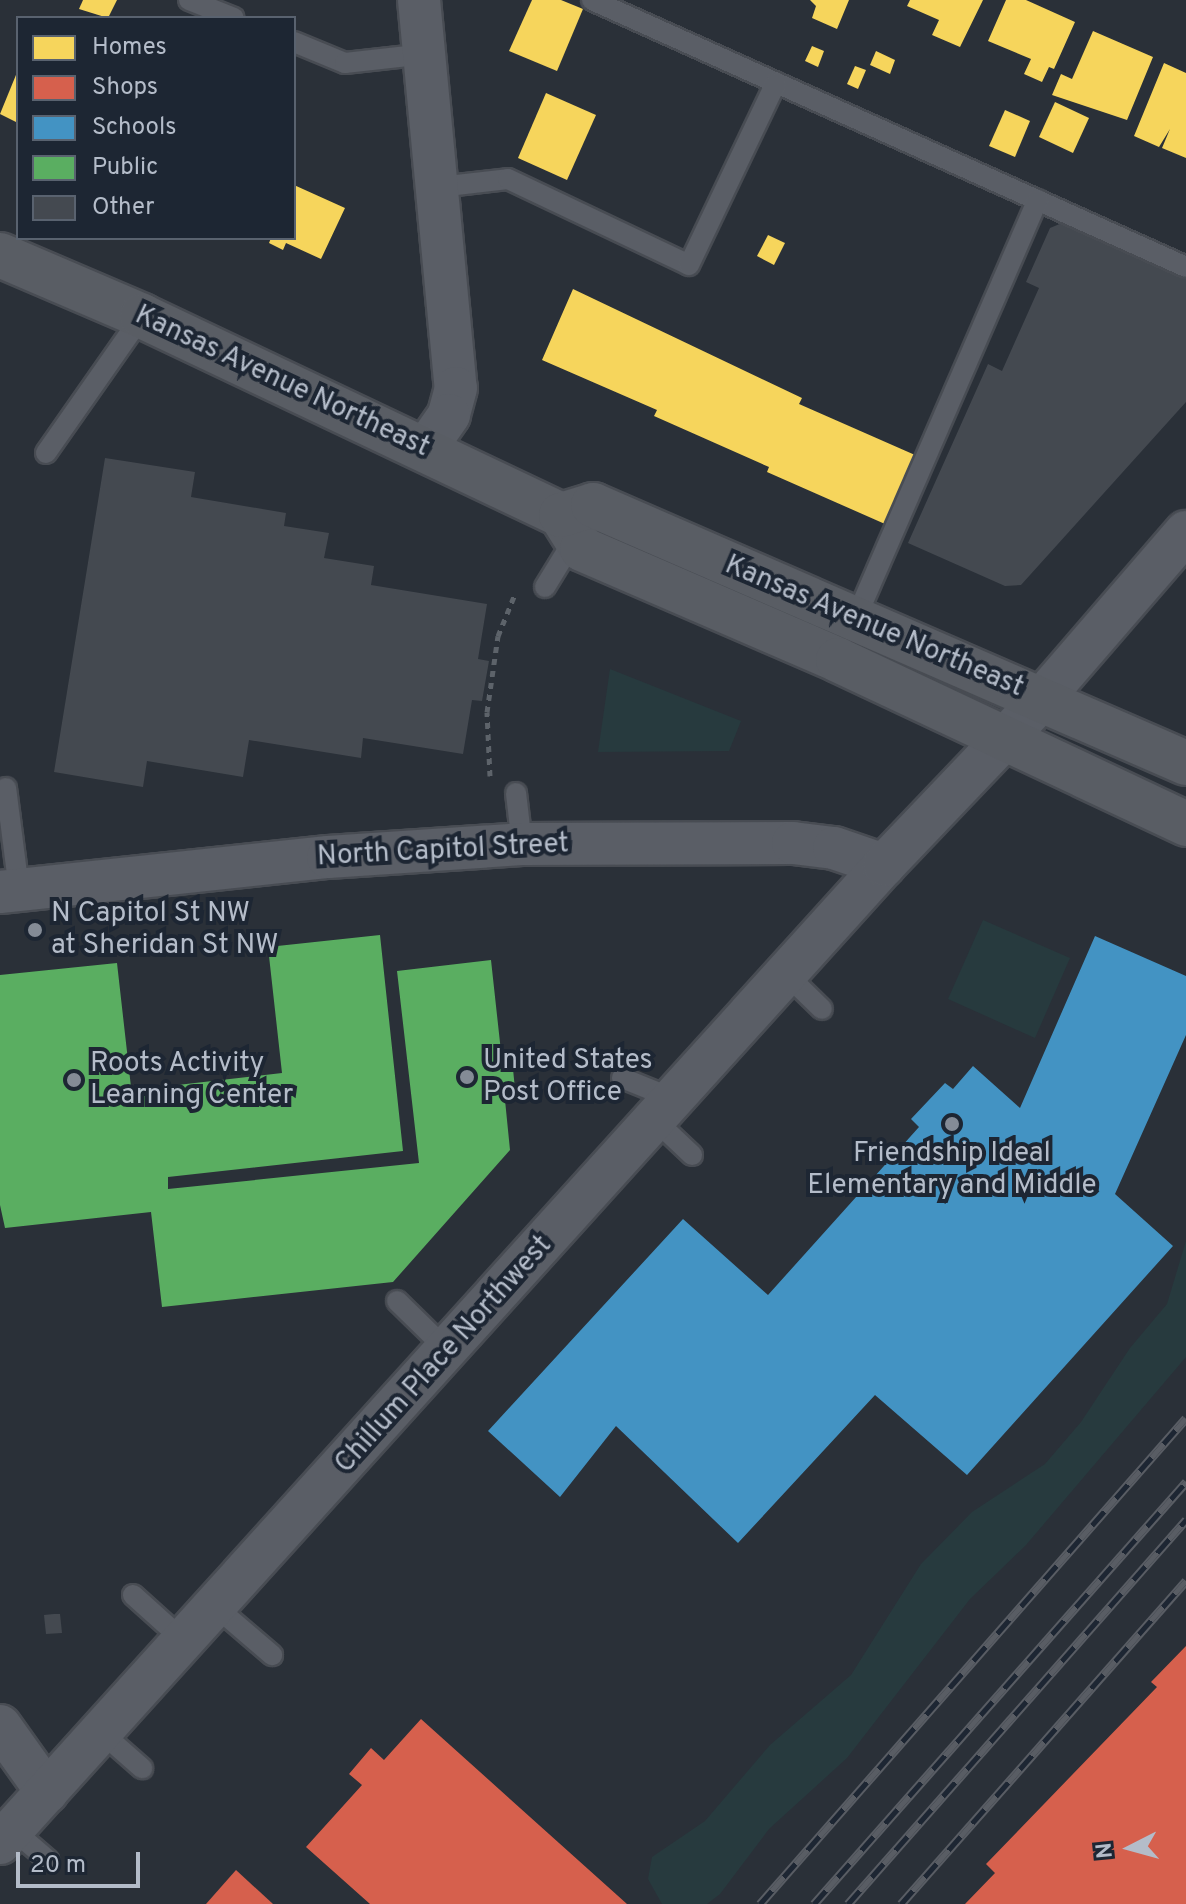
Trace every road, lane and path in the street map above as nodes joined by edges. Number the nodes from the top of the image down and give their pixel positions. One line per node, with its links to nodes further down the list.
1 (189, 0): 4 (lane)
2 (419, 0): 6 (street)
3 (592, 0): 7 (lane)
4 (229, 16)
5 (296, 43): 6 (lane)
6 (425, 54): 8 (street)
7 (776, 83): 8 (lane); 9 (lane)
8 (439, 187): 13 (street)
9 (1038, 200): 11 (lane); 19 (lane)
10 (0, 255): 12 (street, Kansas Avenue Northeast)
11 (1186, 267)
12 (142, 316): 13 (street, Kansas Avenue Northeast); 14 (lane)
13 (426, 448): 15 (street, Kansas Avenue Northeast)
14 (46, 453)
15 (568, 526): 18 (lane); 19 (street, Kansas Avenue Northeast); 21 (street, Kansas Avenue Northeast)
16 (1186, 532): 20 (street, Chillum Place Northwest)
17 (519, 584): 23 (path)
18 (545, 587)
19 (855, 620): 20 (street, Kansas Avenue Northeast)
20 (1041, 700): 21 (street, Chillum Place Northwest); 22 (street, Kansas Avenue Northeast)
21 (1000, 739): 26 (street, Kansas Avenue Northeast); 28 (street, Chillum Place Northwest)
22 (1186, 763)
23 (490, 780)
24 (6, 788): 29 (lane)
25 (516, 793): 27 (lane)
26 (1186, 824)
27 (522, 844): 28 (street, North Capitol Street); 29 (street, North Capitol Street)
28 (884, 865): 30 (street, Chillum Place Northwest)
29 (10, 891)
30 (786, 974): 31 (lane); 33 (street, Chillum Place Northwest)
31 (822, 1009)
32 (622, 1078): 33 (lane)
33 (664, 1110): 34 (lane); 36 (street, Chillum Place Northwest)
34 (692, 1155)
35 (397, 1301): 36 (lane)
36 (448, 1351): 38 (street, Chillum Place Northwest)
37 (133, 1595): 39 (lane)
38 (216, 1607): 39 (street, Chillum Place Northwest); 40 (lane)
39 (184, 1641): 42 (street, Chillum Place Northwest)
40 (272, 1655)
41 (0, 1726): 44 (street)
42 (101, 1732): 43 (lane); 44 (street, Chillum Place Northwest)
43 (142, 1768)
44 (47, 1792): 45 (street, Chillum Place Northwest)
45 (6, 1836): 46 (lane)
46 (48, 1860)

